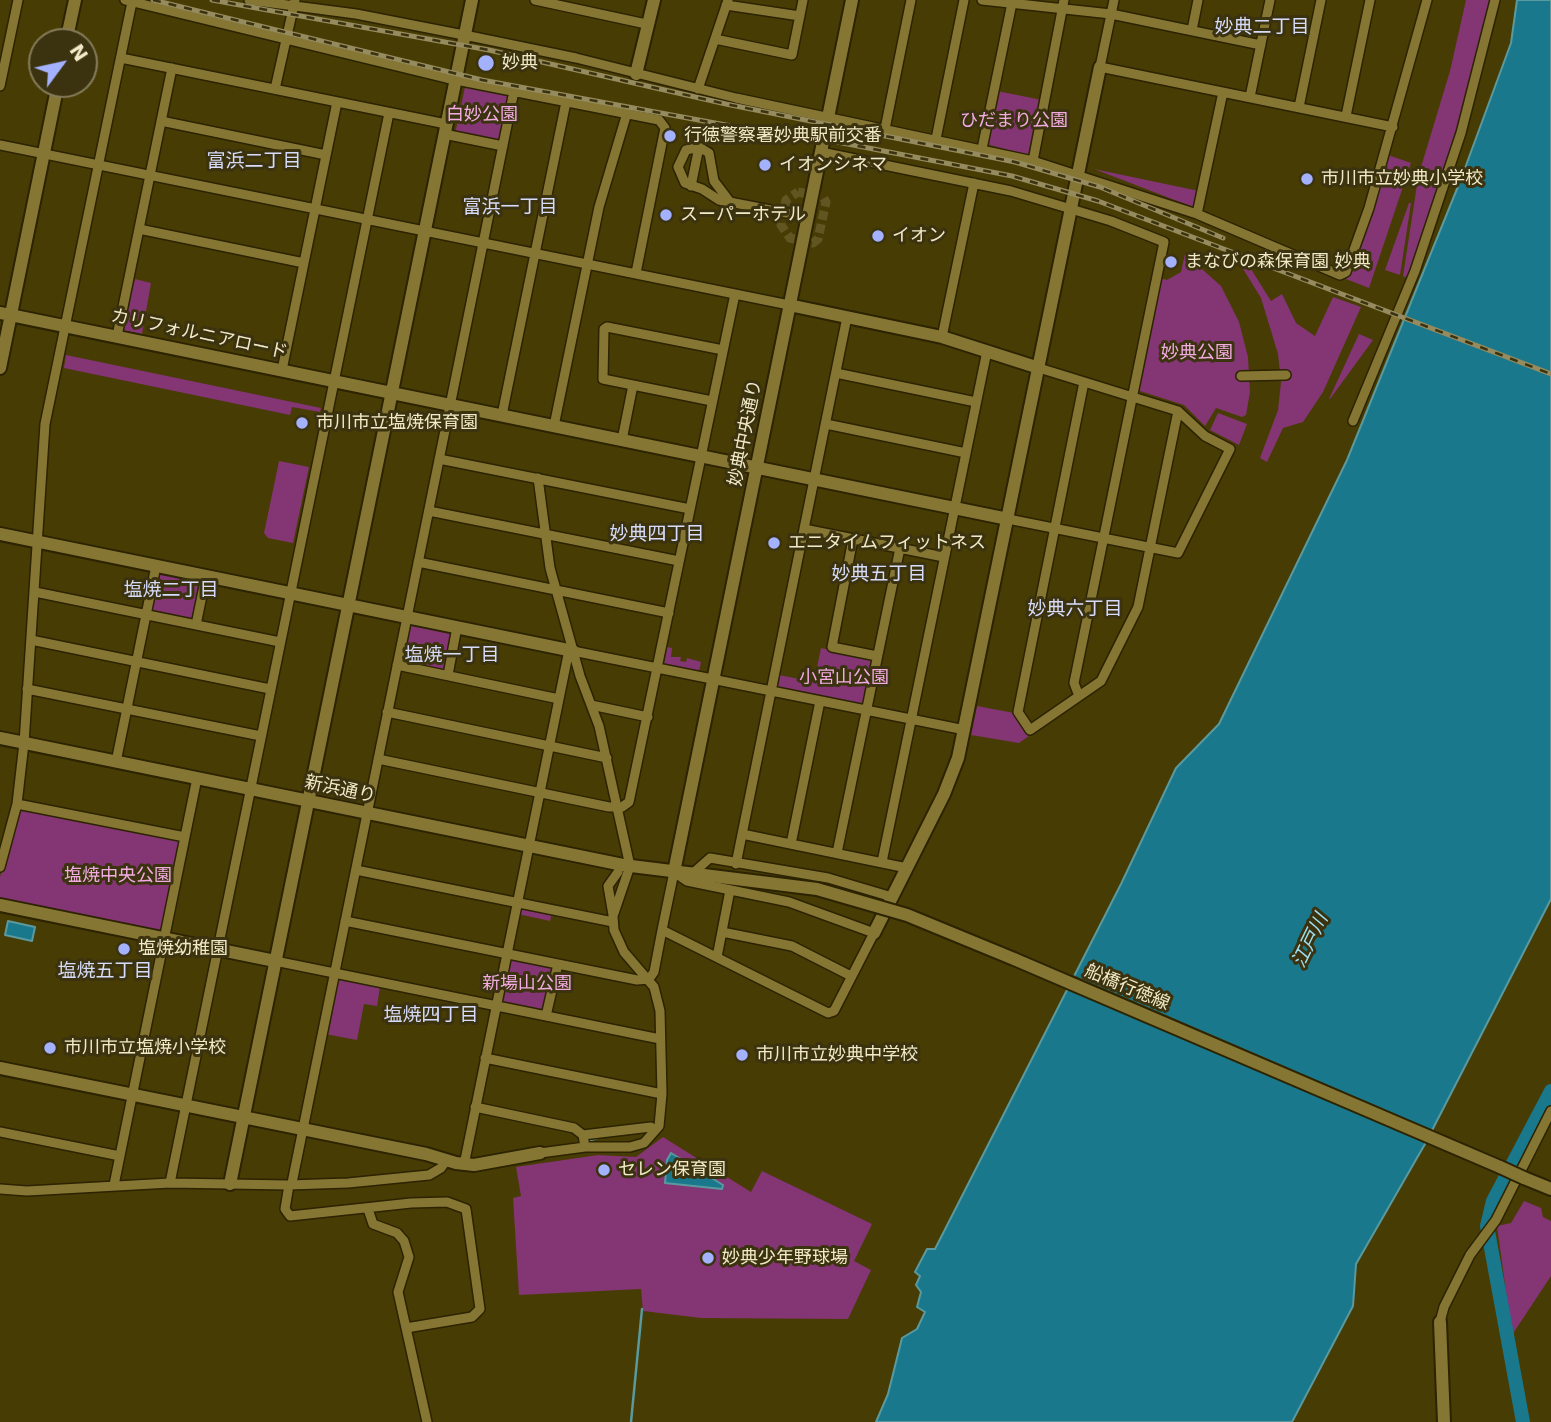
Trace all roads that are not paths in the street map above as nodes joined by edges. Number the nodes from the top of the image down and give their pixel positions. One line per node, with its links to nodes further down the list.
1 (18, 0): 31 (street)
2 (75, 0): 27 (street)
3 (249, 0): 22 (street)
4 (472, 0): 30 (street)
5 (535, 0): 26 (street)
6 (654, 0): 26 (street)
7 (803, 0): 25 (street)
8 (852, 0): 53 (street, 妙典中央通り)
9 (911, 0): 57 (street)
10 (964, 0): 58 (street)
11 (982, 0): 21 (street)
12 (1114, 0): 24 (street)
13 (1198, 0): 28 (street)
14 (1270, 0): 34 (street)
15 (1321, 0): 49 (street)
16 (1370, 0): 52 (street)
17 (1427, 0): 55 (street)
18 (1495, 0): 111 (street)
19 (129, 1): 32 (street); 35 (street)
20 (727, 3): 25 (street); 33 (street)
21 (1012, 3): 23 (street); 62 (street)
22 (294, 4): 30 (street); 32 (street)
23 (1064, 4): 24 (street); 66 (street)
24 (1111, 14): 28 (street); 36 (street)
25 (800, 16): 33 (street)
26 (646, 24): 38 (street)
27 (69, 28)
28 (1192, 30): 34 (street)
29 (0, 35): 31 (street)
30 (465, 35): 38 (street); 39 (street)
31 (11, 37): 40 (street)
32 (287, 38): 39 (street); 41 (street)
33 (715, 39): 42 (street)
34 (1261, 44): 45 (street)
35 (121, 58): 37 (street); 67 (street)
36 (1100, 67): 44 (street); 69 (street)
37 (172, 68): 41 (street); 54 (street)
38 (636, 74): 42 (street)
39 (455, 80): 43 (street); 56 (street)
40 (0, 86)
41 (275, 89): 47 (street)
42 (698, 89): 53 (street)
43 (514, 91): 48 (street); 60 (street)
44 (1223, 92): 45 (street); 76 (street)
45 (1250, 97): 49 (street)
46 (55, 98): 64 (street)
47 (337, 102): 50 (street); 65 (street)
48 (566, 102): 51 (street); 82 (street)
49 (1299, 107): 52 (street)
50 (389, 113): 56 (street); 78 (street)
51 (627, 113): 84 (street); 85 (street)
52 (1346, 116): 55 (street)
53 (828, 117): 57 (street); 63 (street, 妙典中央通り)
54 (161, 121): 65 (street); 70 (street)
55 (1393, 127): 76 (street)
56 (445, 129): 60 (street); 80 (street)
57 (885, 129): 58 (street)
58 (936, 139): 62 (street)
59 (0, 145): 64 (street)
60 (503, 146): 81 (street)
61 (699, 147): 68 (street); 72 (street); 72 (street)
62 (982, 149): 66 (street)
63 (821, 152): 71 (street); 77 (street, 妙典中央通り)
64 (44, 154): 67 (street); 88 (street)
65 (326, 155): 74 (street)
66 (1033, 161): 69 (street)
67 (98, 164): 70 (street); 90 (street)
68 (712, 172): 72 (street); 73 (street)
69 (1078, 174): 75 (street); 76 (street)
70 (150, 175): 74 (street); 79 (street)
71 (974, 183): 75 (street); 92 (street)
72 (693, 186): 73 (street)
73 (730, 202): 77 (street)
74 (315, 208): 78 (street); 83 (street)
75 (1072, 208): 96 (street); 105 (street)
76 (1197, 214)
77 (807, 217): 87 (street, 妙典中央通り)
78 (367, 219): 80 (street); 101 (street)
79 (139, 229): 83 (street); 91 (street)
80 (425, 231): 81 (street); 104 (street)
81 (483, 243): 82 (street); 108 (street)
82 (536, 253): 84 (street); 110 (street)
83 (304, 263): 97 (street)
84 (587, 264): 85 (street); 113 (street)
85 (636, 273): 86 (street)
86 (735, 294): 87 (street); 93 (street)
87 (789, 305): 89 (street); 118 (street, 妙典中央通り)
88 (5, 314): 90 (street, カリフォルニアロード); 95 (street)
89 (847, 317): 92 (street); 98 (street)
90 (65, 326): 91 (street, カリフォルニアロード); 131 (street)
91 (117, 336): 97 (street, カリフォルニアロード)
92 (942, 337): 94 (street)
93 (723, 349): 103 (street); 106 (street)
94 (987, 351): 96 (street); 107 (street)
95 (0, 368)
96 (1039, 368): 102 (street); 124 (street)
97 (282, 370): 101 (street, カリフォルニアロード)
98 (836, 373): 107 (street); 112 (street)
99 (1244, 376): 100 (street)
100 (1284, 376)
101 (334, 381): 104 (street, カリフォルニアロード); 141 (street)
102 (1084, 382): 105 (street); 126 (street)
103 (633, 385): 106 (street); 114 (street)
104 (391, 393): 108 (street, カリフォルニアロード); 142 (street)
105 (1132, 397): 109 (street); 129 (street)
106 (712, 401): 116 (street)
107 (976, 402): 115 (street)
108 (451, 405): 110 (street, カリフォルニアロード); 117 (street)
109 (1178, 411): 133 (street); 133 (street)
110 (502, 415): 113 (street, カリフォルニアロード)
111 (1353, 421)
112 (826, 424): 115 (street); 120 (street)
113 (554, 426): 114 (street, カリフォルニアロード)
114 (622, 440): 116 (street, カリフォルニアロード)
115 (966, 453): 121 (street)
116 (701, 456): 118 (street, カリフォルニアロード); 122 (street)
117 (439, 459): 119 (street); 123 (street)
118 (757, 467): 120 (street, カリフォルニアロード); 156 (street, 妙典中央通り)
119 (538, 478): 122 (street); 128 (street)
120 (814, 479): 121 (street, カリフォルニアロード); 125 (street)
121 (955, 508): 124 (street, カリフォルニアロード); 134 (street)
122 (690, 509): 135 (street)
123 (429, 511): 128 (street); 136 (street)
124 (1008, 519): 126 (street); 169 (street)
125 (804, 528): 130 (street); 159 (street)
126 (1055, 528): 129 (street); 160 (street)
127 (0, 534): 131 (street)
128 (545, 534): 135 (street); 139 (street)
129 (1104, 538): 133 (street); 160 (street)
130 (853, 539): 132 (street); 151 (street)
131 (37, 542): 137 (street); 140 (street)
132 (900, 548): 134 (street); 151 (street)
133 (1150, 548): 160 (street)
134 (944, 557): 168 (street)
135 (679, 561): 143 (street)
136 (418, 562): 139 (street); 145 (street)
137 (156, 566): 138 (street); 144 (street)
138 (206, 576): 141 (street); 146 (street)
139 (558, 590): 143 (street); 150 (street)
140 (35, 592): 144 (street); 148 (street)
141 (290, 593): 142 (street); 149 (street)
142 (349, 605): 145 (street); 180 (street)
143 (669, 613): 154 (street)
144 (146, 615): 146 (street); 152 (street)
145 (407, 617): 147 (street); 153 (street)
146 (196, 625): 149 (street)
147 (457, 627): 150 (street); 155 (street)
148 (31, 640): 152 (street); 157 (street)
149 (280, 642): 158 (street)
150 (571, 650): 154 (street); 161 (street); 163 (street)
151 (877, 656): 165 (street)
152 (136, 662): 158 (street); 164 (street)
153 (397, 665): 155 (street); 166 (street)
154 (658, 668): 156 (street); 167 (street)
155 (448, 675): 161 (street)
156 (714, 679): 159 (street); 195 (street, 妙典中央通り)
157 (27, 689): 164 (street); 172 (street)
158 (270, 689): 170 (street)
159 (771, 691): 162 (street); 184 (street)
160 (1079, 696)
161 (559, 699): 173 (street)
162 (820, 701): 165 (street); 186 (street)
163 (592, 705): 167 (street); 174 (street)
164 (127, 709): 170 (street); 176 (street)
165 (866, 710): 168 (street); 188 (street)
166 (387, 712): 173 (street); 175 (street)
167 (648, 717): 182 (street)
168 (911, 720): 169 (street); 189 (street)
169 (965, 730): 192 (street)
170 (261, 736): 178 (street)
171 (0, 738): 172 (street, 新浜通り)
172 (24, 743): 176 (street, 新浜通り); 181 (street)
173 (550, 746): 174 (street); 179 (street)
174 (607, 758): 182 (street)
175 (378, 759): 179 (street); 183 (street)
176 (116, 762): 177 (street, 新浜通り)
177 (197, 778): 178 (street, 新浜通り); 185 (street)
178 (250, 789): 180 (street, 新浜通り); 207 (street)
179 (540, 793): 182 (street); 187 (street)
180 (308, 801): 183 (street, 新浜通り); 210 (street)
181 (17, 804): 185 (street); 191 (street)
182 (618, 808): 193 (street)
183 (367, 813): 187 (street, 新浜通り); 194 (street)
184 (742, 834): 186 (street); 190 (street)
185 (185, 837): 206 (street)
186 (791, 844): 188 (street)
187 (529, 846): 193 (street, 新浜通り); 199 (street)
188 (837, 853): 189 (street)
189 (882, 862): 192 (street)
190 (736, 864): 196 (street); 198 (street)
191 (0, 867)
192 (907, 868): 198 (street)
193 (624, 869): 195 (street, 新浜通り); 201 (street); 201 (street)
194 (356, 870): 199 (street); 202 (street)
195 (674, 872): 196 (street, 船橋行徳線); 197 (street); 203 (street)
196 (692, 874): 240 (street, 船橋行徳線, bridge)
197 (730, 890): 204 (street); 205 (street)
198 (892, 897): 205 (street)
199 (517, 903): 201 (street); 208 (street)
200 (0, 905): 206 (street)
201 (613, 919): 214 (street)
202 (345, 921): 208 (street); 212 (street)
203 (663, 930): 209 (street); 214 (street)
204 (722, 932): 209 (street); 213 (street)
205 (874, 933): 213 (street)
206 (165, 939): 207 (street); 221 (street)
207 (217, 949): 210 (street); 222 (street)
208 (507, 954): 211 (street); 215 (street)
209 (717, 957): 213 (street)
210 (275, 961): 212 (street); 225 (street)
211 (558, 964): 214 (street); 216 (street)
212 (334, 973): 215 (street); 227 (street)
213 (851, 976)
214 (649, 979): 217 (street)
215 (496, 1006): 216 (street); 218 (street)
216 (546, 1016): 217 (street)
217 (660, 1039): 220 (street)
218 (485, 1058): 220 (street); 223 (street)
219 (0, 1068): 221 (street)
220 (663, 1094): 230 (street)
221 (133, 1095): 222 (street); 232 (street)
222 (186, 1105): 225 (street); 235 (street)
223 (475, 1108): 229 (street); 234 (street)
224 (1551, 1111): 242 (street)
225 (243, 1117): 227 (street); 236 (street)
226 (651, 1127): 229 (street)
227 (302, 1129): 233 (street); 237 (street)
228 (0, 1132): 232 (street)
229 (583, 1135): 230 (street)
230 (585, 1147): 231 (street)
231 (540, 1153): 234 (street)
232 (120, 1156): 238 (street)
233 (446, 1161): 234 (street); 237 (street)
234 (464, 1165)
235 (170, 1183): 236 (street); 238 (street)
236 (230, 1184): 237 (street)
237 (290, 1184): 241 (street)
238 (114, 1185): 239 (street)
239 (0, 1189)
240 (1551, 1189)
241 (368, 1209): 243 (street); 243 (street)
242 (1440, 1322): 245 (street)
243 (406, 1328): 244 (street)
244 (427, 1422)
245 (1444, 1422)

